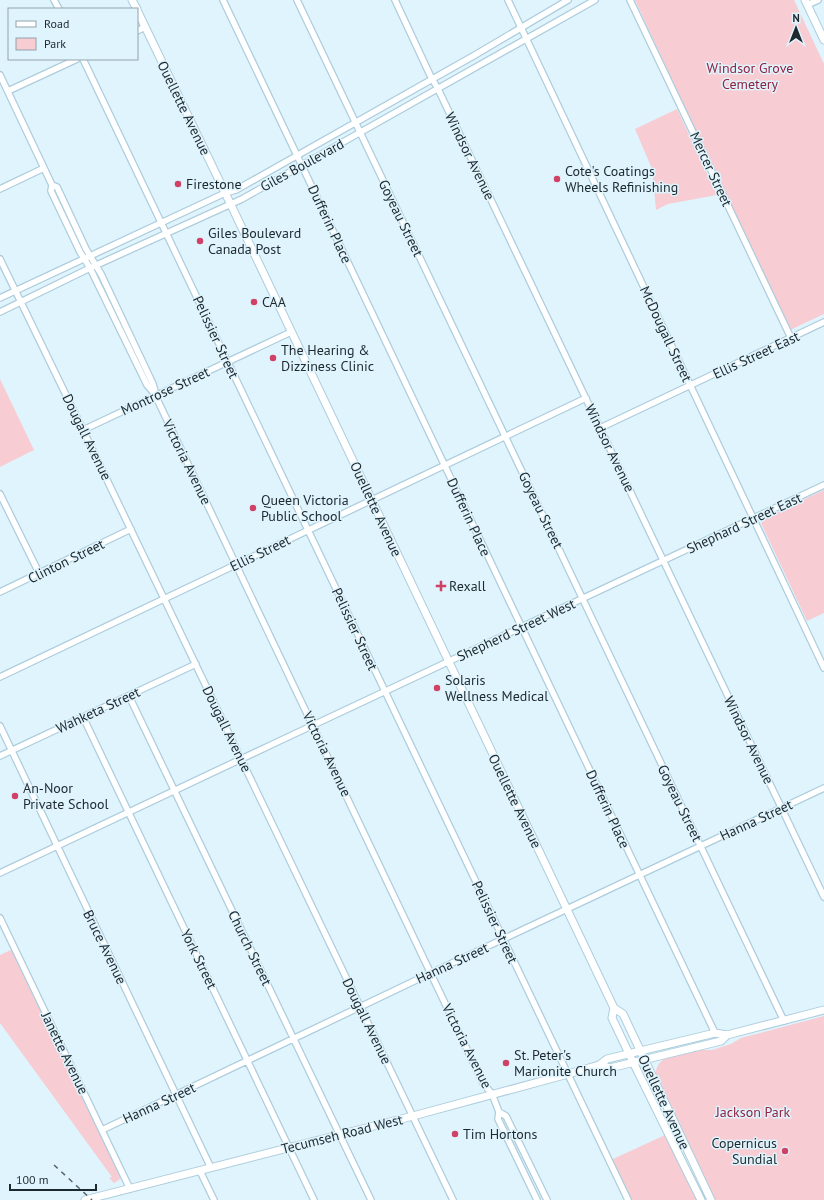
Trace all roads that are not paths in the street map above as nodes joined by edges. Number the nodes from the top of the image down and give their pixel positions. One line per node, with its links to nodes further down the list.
1 (223, 0): 25 (street, Dufferin Place)
2 (297, 0): 23 (street, Goyeau Street)
3 (394, 0): 19 (street, Windsor Avenue)
4 (508, 0): 12 (street, McDougall Street)
5 (568, 0): 12 (street, Giles Boulevard)
6 (595, 0): 14 (street, Giles Boulevard)
7 (630, 0): 45 (street, Mercer Street)
8 (818, 0): 9 (street)
9 (806, 3): 15 (main road)
10 (138, 11): 11 (main road, Ouellette Avenue)
11 (145, 27): 13 (street); 30 (main road, Ouellette Avenue)
12 (521, 27): 14 (street, McDougall Street); 19 (street, Giles Boulevard)
13 (138, 30)
14 (526, 39): 21 (street, Giles Boulevard); 47 (street, McDougall Street)
15 (824, 40)
16 (75, 60): 22 (street)
17 (82, 60): 32 (street, Pelissier Street)
18 (0, 75): 20 (street, Victoria Avenue)
19 (432, 78): 21 (street, Windsor Avenue); 23 (street, Giles Boulevard)
20 (2, 85): 22 (street, Victoria Avenue)
21 (438, 88): 24 (street, Giles Boulevard); 49 (street, Windsor Avenue)
22 (8, 91): 27 (street, Victoria Avenue)
23 (355, 122): 24 (street, Goyeau Street); 25 (street, Giles Boulevard)
24 (360, 132): 26 (street, Giles Boulevard); 52 (street, Goyeau Street)
25 (297, 155): 26 (street, Dufferin Place); 30 (street, Giles Boulevard)
26 (302, 166): 31 (street, Giles Boulevard); 53 (street, Dufferin Place)
27 (44, 168): 28 (street, Victoria Avenue); 29 (street)
28 (52, 185): 34 (street, Victoria Avenue); 36 (street, Victoria Avenue)
29 (0, 189)
30 (225, 193): 31 (main road, Ouellette Avenue); 32 (street, Giles Boulevard)
31 (231, 205): 33 (street, Giles Boulevard); 44 (main road, Ouellette Avenue)
32 (161, 223): 33 (street, Pelissier Street); 34 (street, Giles Boulevard)
33 (166, 234): 37 (street, Giles Boulevard); 46 (street, Pelissier Street)
34 (90, 256): 36 (street, Giles Boulevard); 37 (street, Victoria Avenue)
35 (0, 259): 39 (street, Dougall Avenue)
36 (84, 259): 38 (street, Victoria Avenue); 39 (street, Giles Boulevard)
37 (97, 265): 38 (street, Giles Boulevard); 48 (street, Victoria Avenue)
38 (90, 268): 41 (street, Giles Boulevard); 48 (street, Victoria Avenue)
39 (16, 291): 40 (street, Giles Boulevard); 41 (street, Dougall Avenue)
40 (0, 298)
41 (21, 301): 42 (street, Giles Boulevard); 51 (street, Dougall Avenue)
42 (0, 312)
43 (824, 322): 45 (street, Ellis Street East)
44 (291, 332): 46 (street, Montrose Street); 56 (main road, Ouellette Avenue)
45 (791, 338): 47 (street, Ellis Street East)
46 (228, 361): 48 (street, Montrose Street); 59 (street, Pelissier Street)
47 (690, 386): 50 (street, Ellis Street East); 57 (street, McDougall Street)
48 (156, 395): 51 (street, Montrose Street); 61 (street, Victoria Avenue)
49 (586, 398): 50 (street, Windsor Avenue); 52 (street, Ellis Street)
50 (600, 428): 60 (street, Windsor Avenue)
51 (83, 430): 58 (street, Dougall Avenue)
52 (505, 436): 53 (street, Ellis Street); 65 (street, Goyeau Street)
53 (444, 465): 56 (street, Ellis Street); 66 (street, Dufferin Place)
54 (824, 485): 57 (street, Shephard Street East)
55 (0, 494): 62 (street)
56 (371, 499): 59 (street, Ellis Street); 67 (main road, Ouellette Avenue)
57 (753, 518): 60 (street, Shephard Street East); 69 (street, McDougall Street)
58 (131, 529): 62 (street, Clinton Street); 64 (street, Dougall Avenue)
59 (308, 530): 61 (street, Ellis Street); 71 (street, Pelissier Street)
60 (664, 561): 65 (street, Shepherd Street West); 81 (street, Windsor Avenue)
61 (236, 564): 64 (street, Ellis Street); 74 (street, Victoria Avenue)
62 (39, 573): 63 (street, Clinton Street)
63 (0, 592)
64 (164, 598): 68 (street, Dougall Avenue); 70 (street, Ellis Street)
65 (583, 599): 66 (street, Shepherd Street West); 84 (street, Goyeau Street)
66 (521, 627): 67 (street, Shepherd Street West); 86 (street, Dufferin Place)
67 (448, 662): 71 (street, Shepherd Street West); 88 (main road, Ouellette Avenue)
68 (196, 664): 72 (street, Wahketa Street); 78 (street, Dougall Avenue)
69 (824, 668)
70 (0, 677)
71 (385, 691): 74 (street, Shepherd Street West); 90 (street, Pelissier Street)
72 (129, 696): 73 (street, Wahketa Street); 80 (street, Church Street)
73 (83, 717): 76 (street, Wahketa Street); 82 (street, York Street)
74 (313, 725): 78 (street, Shepherd Street West); 91 (street, Victoria Avenue)
75 (0, 726): 76 (street, Bruce Avenue)
76 (12, 751): 77 (street, Wahketa Street); 83 (street, Bruce Avenue)
77 (0, 756)
78 (241, 759): 80 (street, Shepherd Street West); 92 (street, Dougall Avenue)
79 (824, 788): 81 (street, Hanna Street)
80 (174, 790): 82 (street, Shepherd Street West); 98 (street, Church Street)
81 (782, 808): 84 (street, Hanna Street); 87 (street, Windsor Avenue)
82 (129, 812): 83 (street, Shepherd Street West); 102 (street, York Street)
83 (57, 846): 85 (street, Shepherd Street West); 107 (street, Bruce Avenue)
84 (701, 846): 86 (street, Hanna Street); 95 (street, Goyeau Street)
85 (0, 874)
86 (639, 875): 88 (street, Hanna Street); 96 (street, Dufferin Place)
87 (824, 897)
88 (567, 909): 90 (street, Hanna Street); 93 (main road, Ouellette Avenue)
89 (0, 918): 110 (street, Janette Avenue)
90 (503, 939): 91 (street, Hanna Street); 105 (street, Pelissier Street)
91 (431, 973): 92 (street, Hanna Street); 106 (street, Victoria Avenue)
92 (361, 1007): 98 (street, Hanna Street); 109 (street, Dougall Avenue)
93 (614, 1008): 99 (main road, Ouellette Avenue); 100 (main road, Ouellette Avenue)
94 (824, 1010): 95 (main road)
95 (784, 1021): 97 (main road)
96 (715, 1033): 97 (main road); 99 (main road, Tecumseh Road West)
97 (728, 1035): 101 (main road, Tecumseh Road West)
98 (294, 1039): 102 (street, Hanna Street); 111 (street, Church Street)
99 (640, 1051): 100 (main road, Tecumseh Road West); 101 (main road, Ouellette Avenue)
100 (628, 1054): 103 (main road, Ouellette Avenue); 104 (main road, Tecumseh Road West)
101 (643, 1060): 103 (main road, Tecumseh Road West); 125 (main road, Ouellette Avenue)
102 (247, 1061): 107 (street, Hanna Street); 112 (street, York Street)
103 (633, 1062): 104 (main road, Tecumseh Road West); 124 (main road, Ouellette Avenue)
104 (599, 1065): 105 (main road, Tecumseh Road West)
105 (568, 1074): 106 (main road, Tecumseh Road West); 123 (street, Pelissier Street)
106 (492, 1094): 108 (street, Victoria Avenue); 109 (main road, Tecumseh Road West)
107 (176, 1095): 110 (street, Hanna Street); 113 (street, Bruce Avenue)
108 (499, 1112): 121 (street, Victoria Avenue); 122 (street, Victoria Avenue)
109 (413, 1116): 111 (main road, Tecumseh Road West); 120 (street, Dougall Avenue)
110 (102, 1130): 115 (street, Janette Avenue)
111 (340, 1134): 112 (main road, Tecumseh Road West); 119 (street, Church Street)
112 (289, 1148): 113 (main road, Tecumseh Road West); 118 (street, York Street)
113 (211, 1168): 114 (main road, Tecumseh Road West)
114 (200, 1171): 115 (main road, Tecumseh Road West); 117 (street)
115 (130, 1188): 116 (main road, Tecumseh Road West)
116 (85, 1200)
117 (214, 1200)
118 (314, 1200)
119 (371, 1200)
120 (453, 1200)
121 (537, 1200)
122 (547, 1200)
123 (628, 1200)
124 (701, 1200)
125 (711, 1200)

